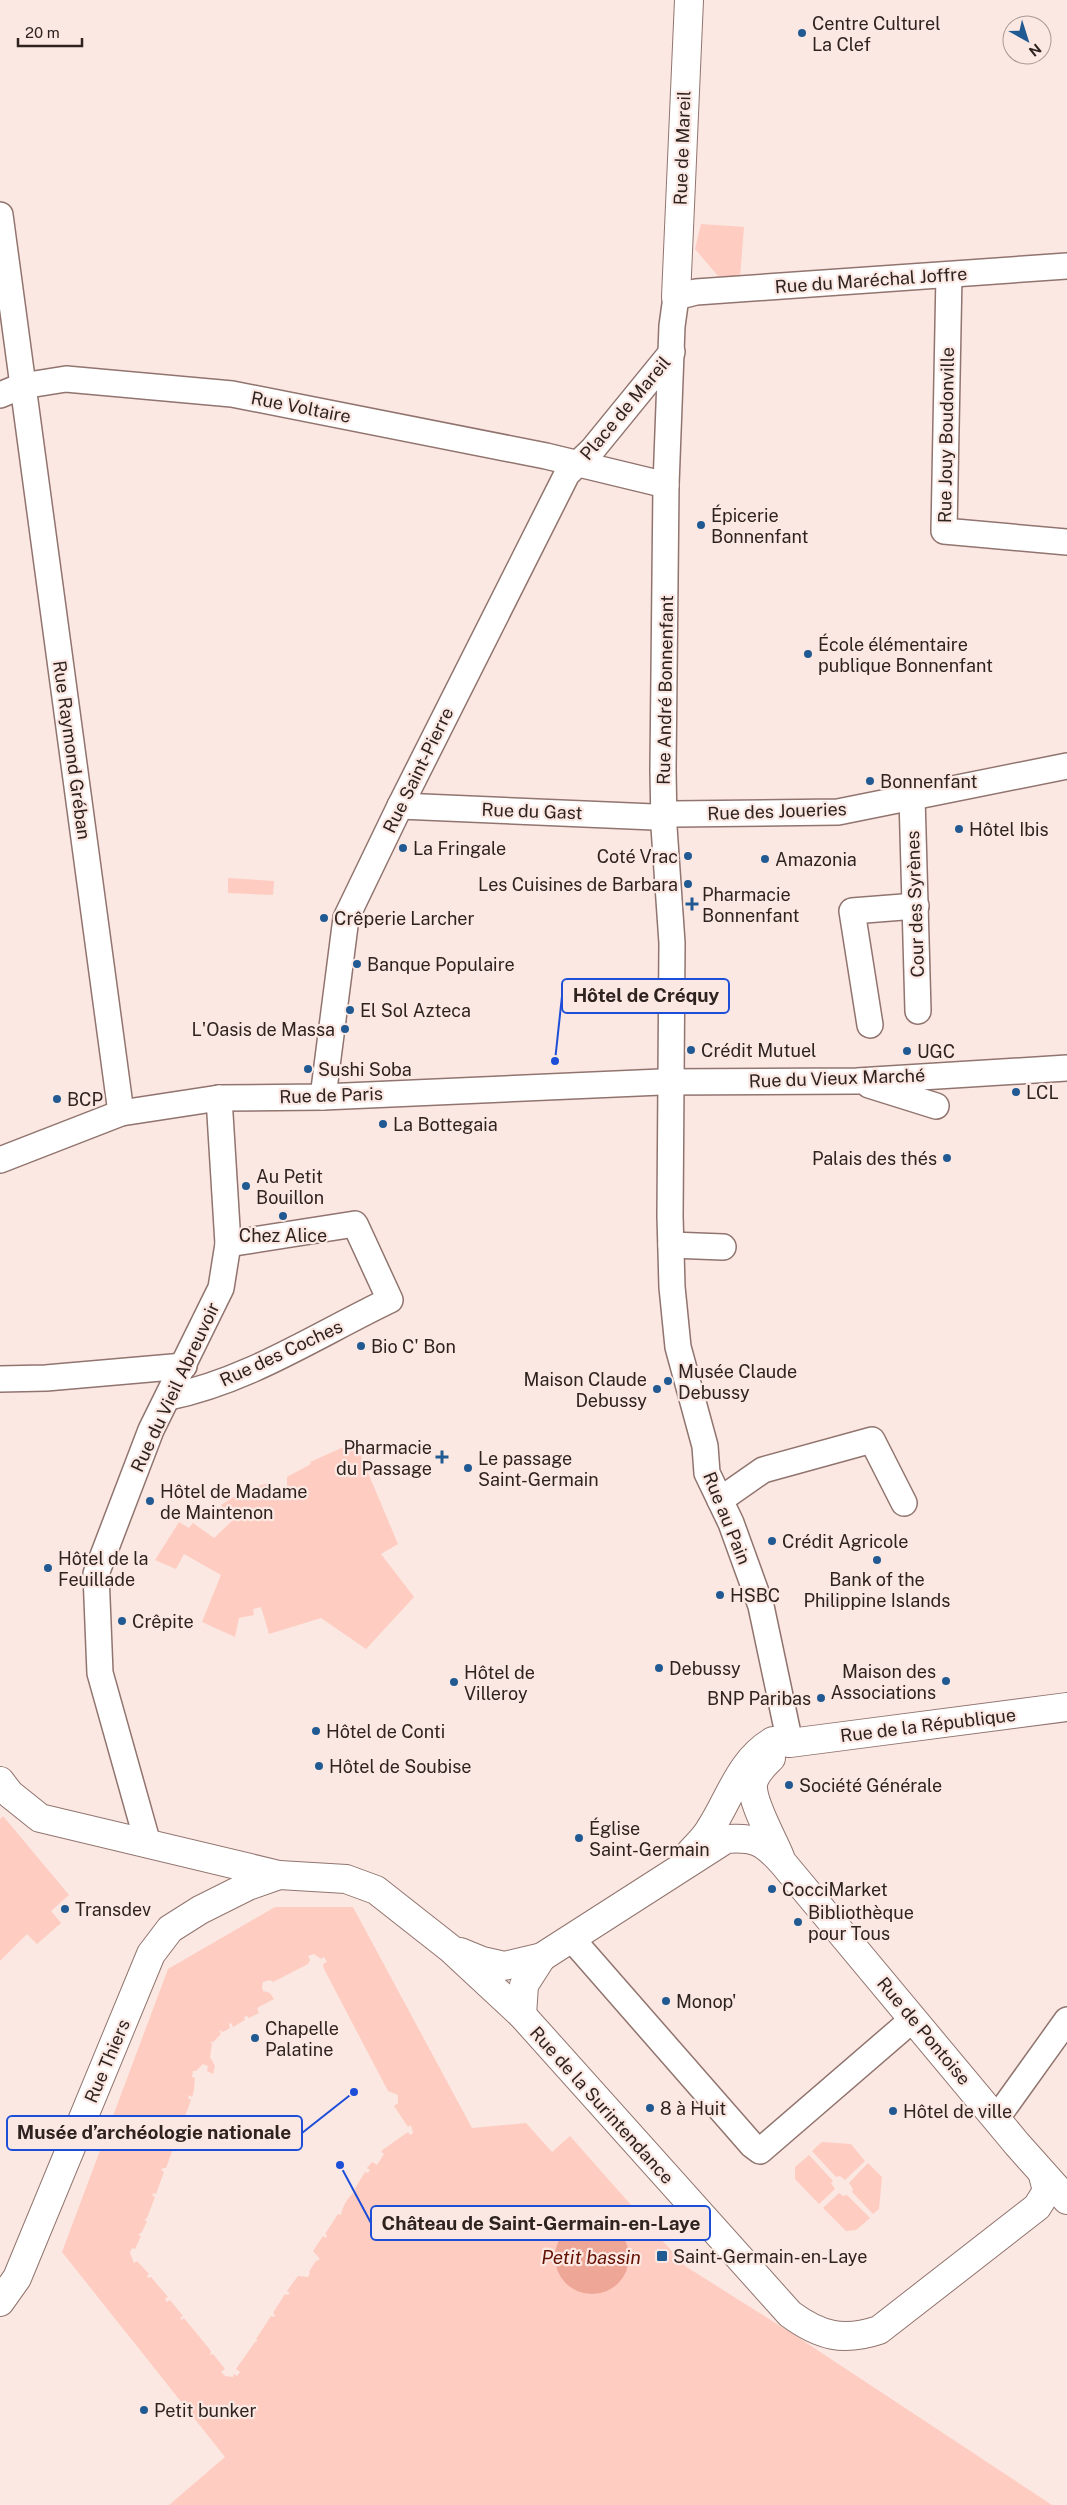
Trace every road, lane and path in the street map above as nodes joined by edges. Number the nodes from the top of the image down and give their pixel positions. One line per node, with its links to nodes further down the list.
1 (689, 0): 5 (main road, Rue de Mareil)
2 (0, 215): 7 (street, Rue Raymond Gréban)
3 (1067, 266): 4 (street, Rue du Maréchal Joffre)
4 (949, 275): 5 (street, Rue du Maréchal Joffre); 10 (street, Rue Jouy Boudonville)
5 (676, 297): 6 (street, Rue André Bonnenfant)
6 (672, 352): 8 (street, Place de Mareil); 9 (street, Rue André Bonnenfant)
7 (11, 391): 8 (street, Rue Voltaire); 24 (street, Rue Raymond Gréban)
8 (577, 463): 9 (street, Place de Mareil); 13 (street, Rue Saint-Pierre)
9 (666, 485): 14 (street, Rue André Bonnenfant)
10 (1067, 542)
11 (1067, 766): 12 (street, Rue des Joueries)
12 (912, 797): 14 (street, Rue des Joueries); 15 (street, Cour des Syrènes)
13 (400, 806): 14 (street, Rue du Gast); 21 (street, Rue Saint-Pierre)
14 (664, 815): 20 (street, Rue André Bonnenfant)
15 (916, 906): 16 (street, Cour des Syrènes); 17 (street)
16 (918, 1011)
17 (870, 1025)
18 (1067, 1068): 19 (street, Rue du Vieux Marché)
19 (857, 1081): 20 (street, Rue du Vieux Marché); 23 (street)
20 (672, 1082): 21 (street, Rue de Paris); 27 (street, Rue au Pain)
21 (323, 1097): 22 (street, Rue de Paris)
22 (219, 1098): 24 (street, Rue de Paris); 26 (street, Rue du Vieil Abreuvoir)
23 (936, 1106)
24 (121, 1113): 25 (street, Rue de Paris)
25 (0, 1160)
26 (228, 1244): 29 (street, Rue du Vieil Abreuvoir); 31 (street, Rue des Coches)
27 (671, 1245): 28 (street); 32 (street, Rue au Pain)
28 (723, 1247)
29 (184, 1366): 30 (street); 31 (street, Rue du Vieil Abreuvoir)
30 (0, 1379)
31 (169, 1397): 38 (street, Rue du Vieil Abreuvoir)
32 (720, 1500): 33 (street); 35 (street, Rue au Pain)
33 (904, 1503)
34 (1067, 1707): 35 (main road, Rue de la République)
35 (790, 1744): 36 (main road, Rue de la République); 41 (main road, Rue de la République)
36 (764, 1764): 39 (main road, Rue de Pontoise)
37 (0, 1781): 38 (main road)
38 (148, 1844): 40 (main road)
39 (779, 1855): 41 (main road, Rue de Pontoise); 48 (main road, Rue de Pontoise)
40 (216, 1860): 42 (main road); 43 (main road)
41 (683, 1864): 44 (main road, Rue de Pontoise)
42 (279, 1875): 43 (main road, Rue Thiers); 45 (main road)
43 (200, 1910): 55 (main road, Rue Thiers)
44 (571, 1938): 46 (main road, Rue de Pontoise); 48 (street)
45 (452, 1949): 46 (main road); 47 (main road, Rue de la Surintendance)
46 (542, 1957): 47 (main road)
47 (522, 2015): 53 (main road, Rue de la Surintendance)
48 (913, 2019): 50 (main road, Rue de Pontoise)
49 (1067, 2020): 50 (street)
50 (996, 2119): 51 (main road, Rue de Pontoise)
51 (1043, 2175): 52 (main road, Rue de Pontoise); 53 (main road, Rue de la Surintendance)
52 (1067, 2200)
53 (1032, 2211): 54 (main road)
54 (1067, 2212)
55 (0, 2302)

